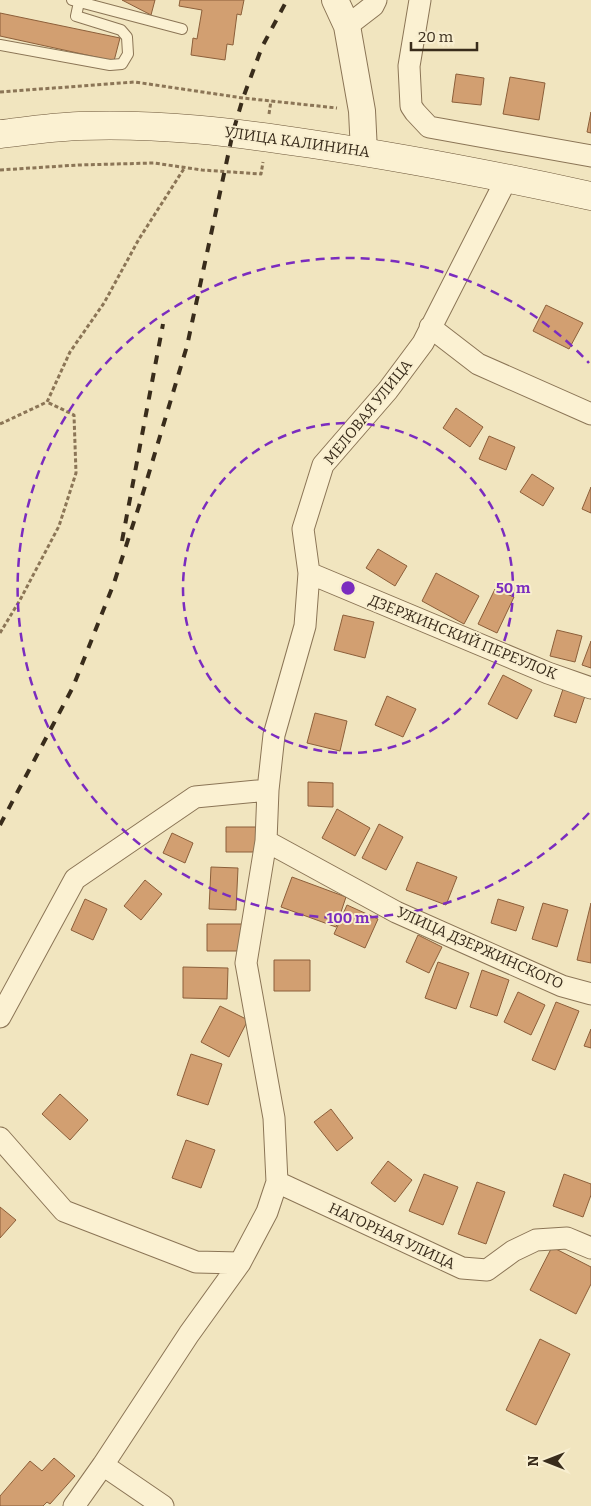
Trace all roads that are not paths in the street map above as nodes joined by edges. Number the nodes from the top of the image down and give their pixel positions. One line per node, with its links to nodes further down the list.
1 (335, 0): 5 (street)
2 (376, 0): 5 (street)
3 (420, 0): 10 (street)
4 (75, 1): 6 (lane); 7 (lane)
5 (347, 26): 9 (street)
6 (182, 29)
7 (0, 45)
8 (0, 134): 9 (main road, УЛИЦА КАЛИНИНА)
9 (364, 152): 11 (main road, УЛИЦА КАЛИНИНА)
10 (591, 156)
11 (507, 178): 12 (main road, УЛИЦА КАЛИНИНА); 13 (street, МЕЛОВАЯ УЛИЦА)
12 (591, 196)
13 (430, 327): 14 (street); 15 (street, МЕЛОВАЯ УЛИЦА)
14 (591, 414)
15 (309, 573): 16 (street, ДЗЕРЖИНСКИЙ ПЕРЕУЛОК); 17 (street, МЕЛОВАЯ УЛИЦА)
16 (591, 688)
17 (268, 790): 18 (street, МЕЛОВАЯ УЛИЦА); 20 (street)
18 (266, 841): 19 (street, УЛИЦА ДЗЕРЖИНСКОГО); 22 (street, МЕЛОВАЯ УЛИЦА)
19 (591, 994)
20 (0, 1018)
21 (0, 1138): 24 (street)
22 (277, 1182): 23 (street, НАГОРНАЯ УЛИЦА); 24 (street)
23 (591, 1248)
24 (240, 1263): 25 (street)
25 (103, 1465): 26 (street); 27 (street)
26 (74, 1506)
27 (163, 1506)

